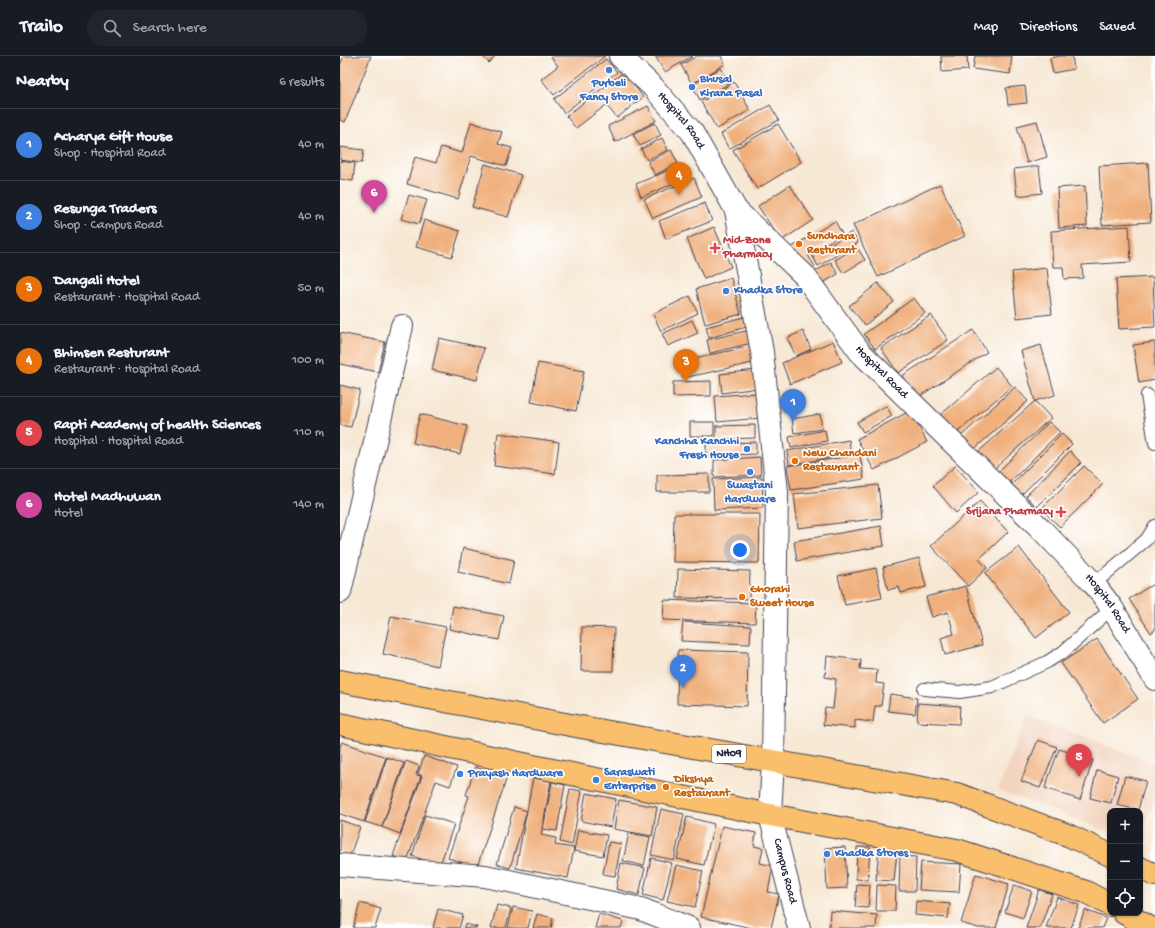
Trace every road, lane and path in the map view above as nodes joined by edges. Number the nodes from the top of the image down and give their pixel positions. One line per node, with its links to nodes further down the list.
1 (620, 56): 2 (street, Hospital Road)
2 (736, 210): 7 (street, Hospital Road); 14 (street, Campus Road)
3 (402, 326): 8 (street)
4 (1147, 395): 5 (lane)
5 (1155, 443)
6 (1155, 526): 7 (lane)
7 (1094, 584): 9 (street, Hospital Road)
8 (340, 592)
9 (1112, 608): 10 (street, Hospital Road); 12 (lane)
10 (1155, 679)
11 (340, 681): 14 (main road, NH09)
12 (924, 689)
13 (340, 724): 15 (main road)
14 (773, 762): 15 (street, Campus Road); 16 (main road, NH09)
15 (770, 815): 20 (main road); 23 (street, Campus Road)
16 (1107, 854)
17 (340, 865): 22 (street)
18 (1143, 869): 19 (main road)
19 (1155, 875)
20 (1107, 903)
21 (1129, 916): 24 (main road)
22 (688, 928)
23 (799, 928)
24 (1151, 928)

